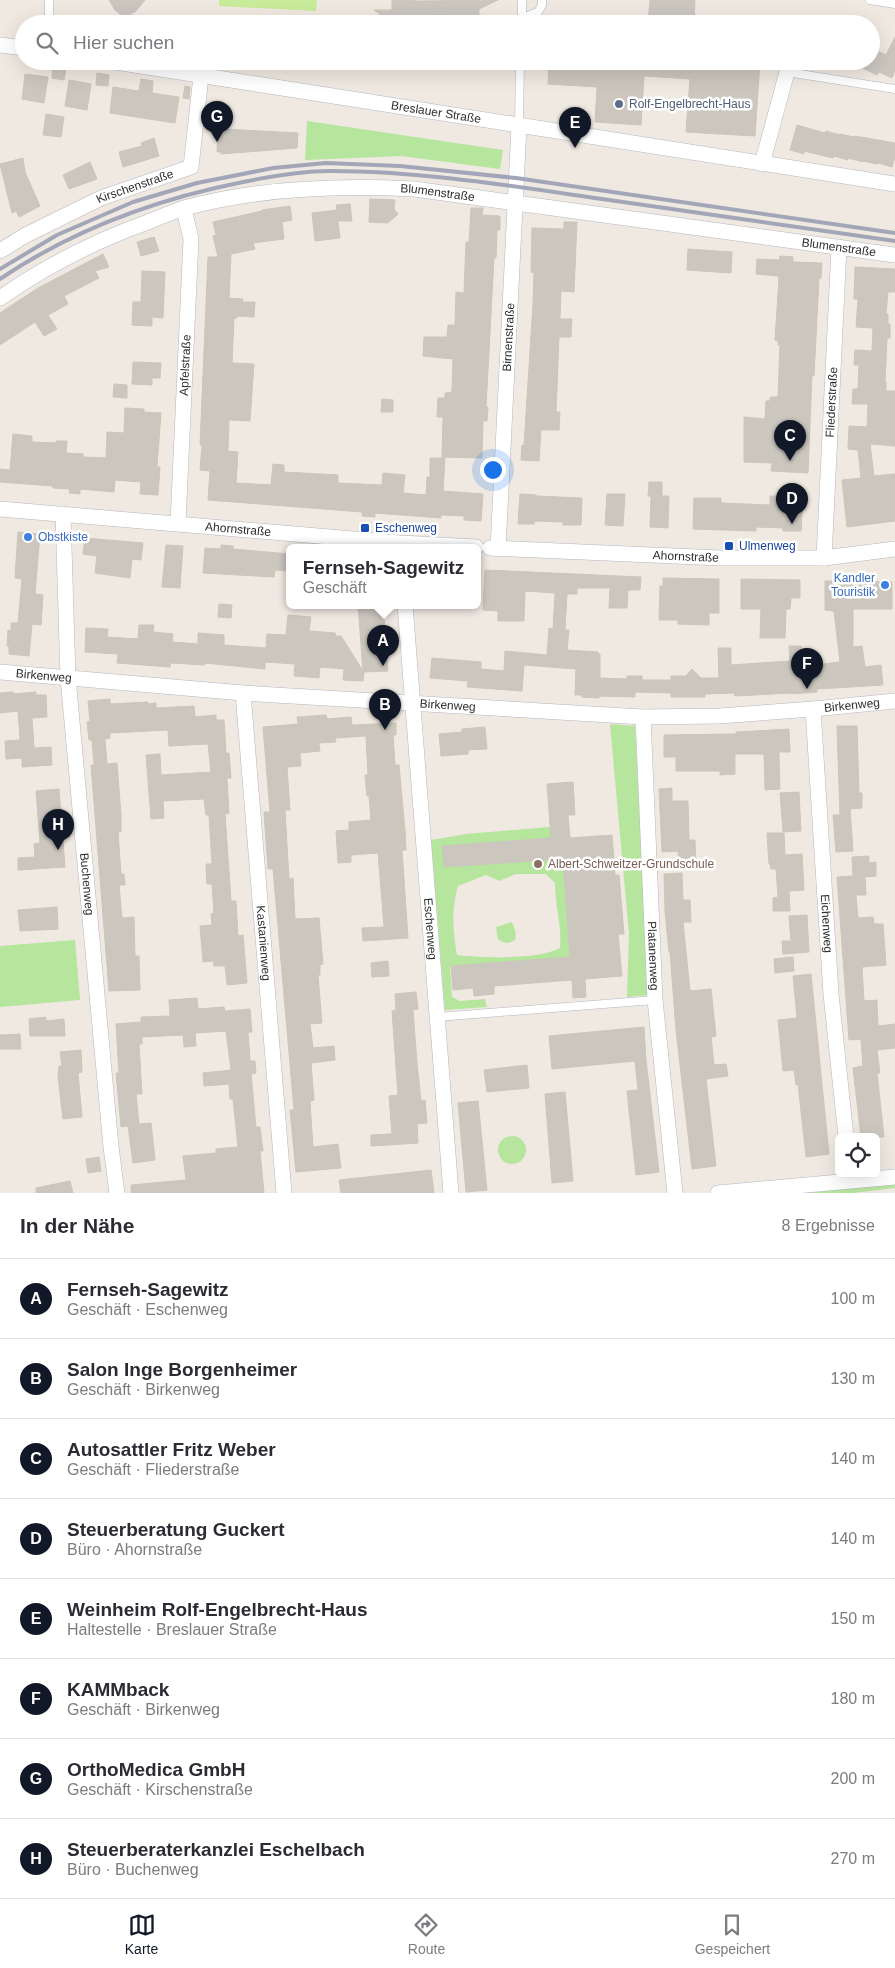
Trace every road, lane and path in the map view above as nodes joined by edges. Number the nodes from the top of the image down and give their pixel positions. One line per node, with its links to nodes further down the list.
1 (49, 0): 6 (lane)
2 (522, 0): 7 (lane)
3 (542, 0): 8 (lane)
4 (870, 0): 5 (lane)
5 (895, 4)
6 (49, 15)
7 (522, 15)
8 (533, 15)
9 (165, 70): 13 (street, Breslauer Straße)
10 (520, 70): 15 (lane)
11 (788, 70): 16 (street)
12 (803, 70): 14 (lane)
13 (201, 76): 15 (street, Breslauer Straße); 21 (street, Kirschenstraße)
14 (895, 89)
15 (519, 126): 16 (street, Breslauer Straße); 18 (street, Birnenstraße)
16 (762, 164): 17 (street, Breslauer Straße)
17 (895, 184)
18 (515, 202): 19 (street, Blumenstraße); 20 (street, Blumenstraße); 29 (street, Birnenstraße)
19 (184, 208): 23 (street, Blumenstraße); 26 (street, Apfelstraße)
20 (839, 247): 22 (street, Blumenstraße); 31 (street, Fliederstraße)
21 (0, 251)
22 (895, 255)
23 (0, 298)
24 (0, 509): 25 (street, Ahornstraße)
25 (63, 514): 26 (street, Ahornstraße); 34 (street, Buchenweg)
26 (178, 523): 27 (street, Ahornstraße)
27 (390, 544)
28 (481, 547): 29 (street, Ahornstraße)
29 (498, 548): 31 (street, Ahornstraße)
30 (895, 549): 31 (street, Ahornstraße)
31 (824, 558)
32 (404, 609): 37 (street, Eschenweg)
33 (0, 672): 34 (street, Birkenweg)
34 (68, 678): 35 (street, Birkenweg); 46 (street, Buchenweg)
35 (243, 693): 37 (street, Birkenweg); 47 (street, Kastanienweg)
36 (895, 700): 38 (street, Birkenweg)
37 (412, 704): 39 (street, Birkenweg); 41 (street, Eschenweg)
38 (813, 709): 39 (street, Birkenweg); 42 (street, Eichenweg)
39 (643, 717): 40 (street, Platanenweg)
40 (655, 1000): 41 (lane); 49 (street, Platanenweg)
41 (437, 1017): 48 (street, Eschenweg)
42 (846, 1133)
43 (880, 1177): 44 (street)
44 (895, 1177)
45 (851, 1178): 50 (street)
46 (117, 1193)
47 (284, 1193)
48 (451, 1193)
49 (675, 1193)
50 (718, 1193)

